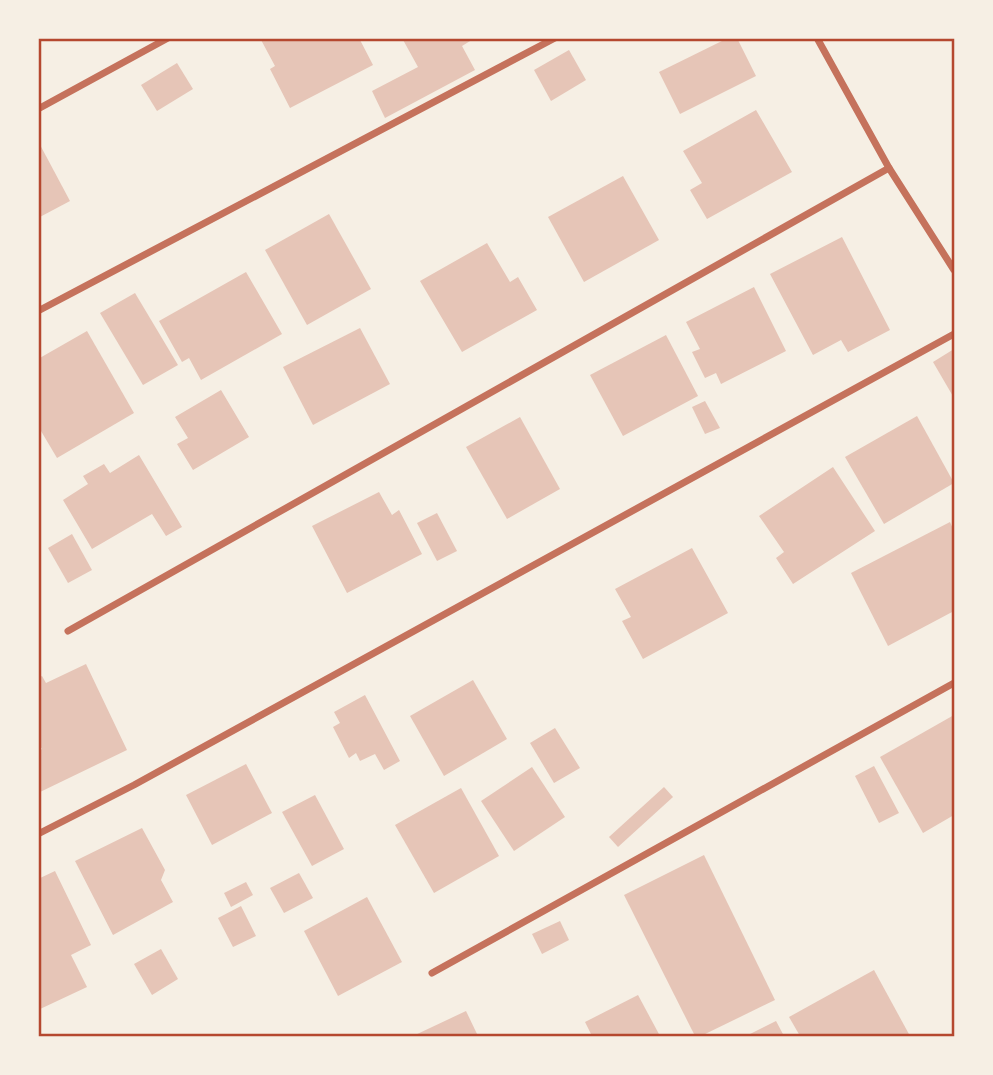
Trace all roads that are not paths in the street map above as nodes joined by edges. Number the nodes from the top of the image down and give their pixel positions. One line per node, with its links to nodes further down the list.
1 (168, 38): 4 (street)
2 (555, 38): 7 (street)
3 (817, 38): 5 (street)
4 (38, 108)
5 (889, 168): 6 (street); 9 (street)
6 (954, 270)
7 (38, 311)
8 (954, 334): 11 (street)
9 (68, 631)
10 (954, 683): 12 (street)
11 (38, 834)
12 (432, 974)

